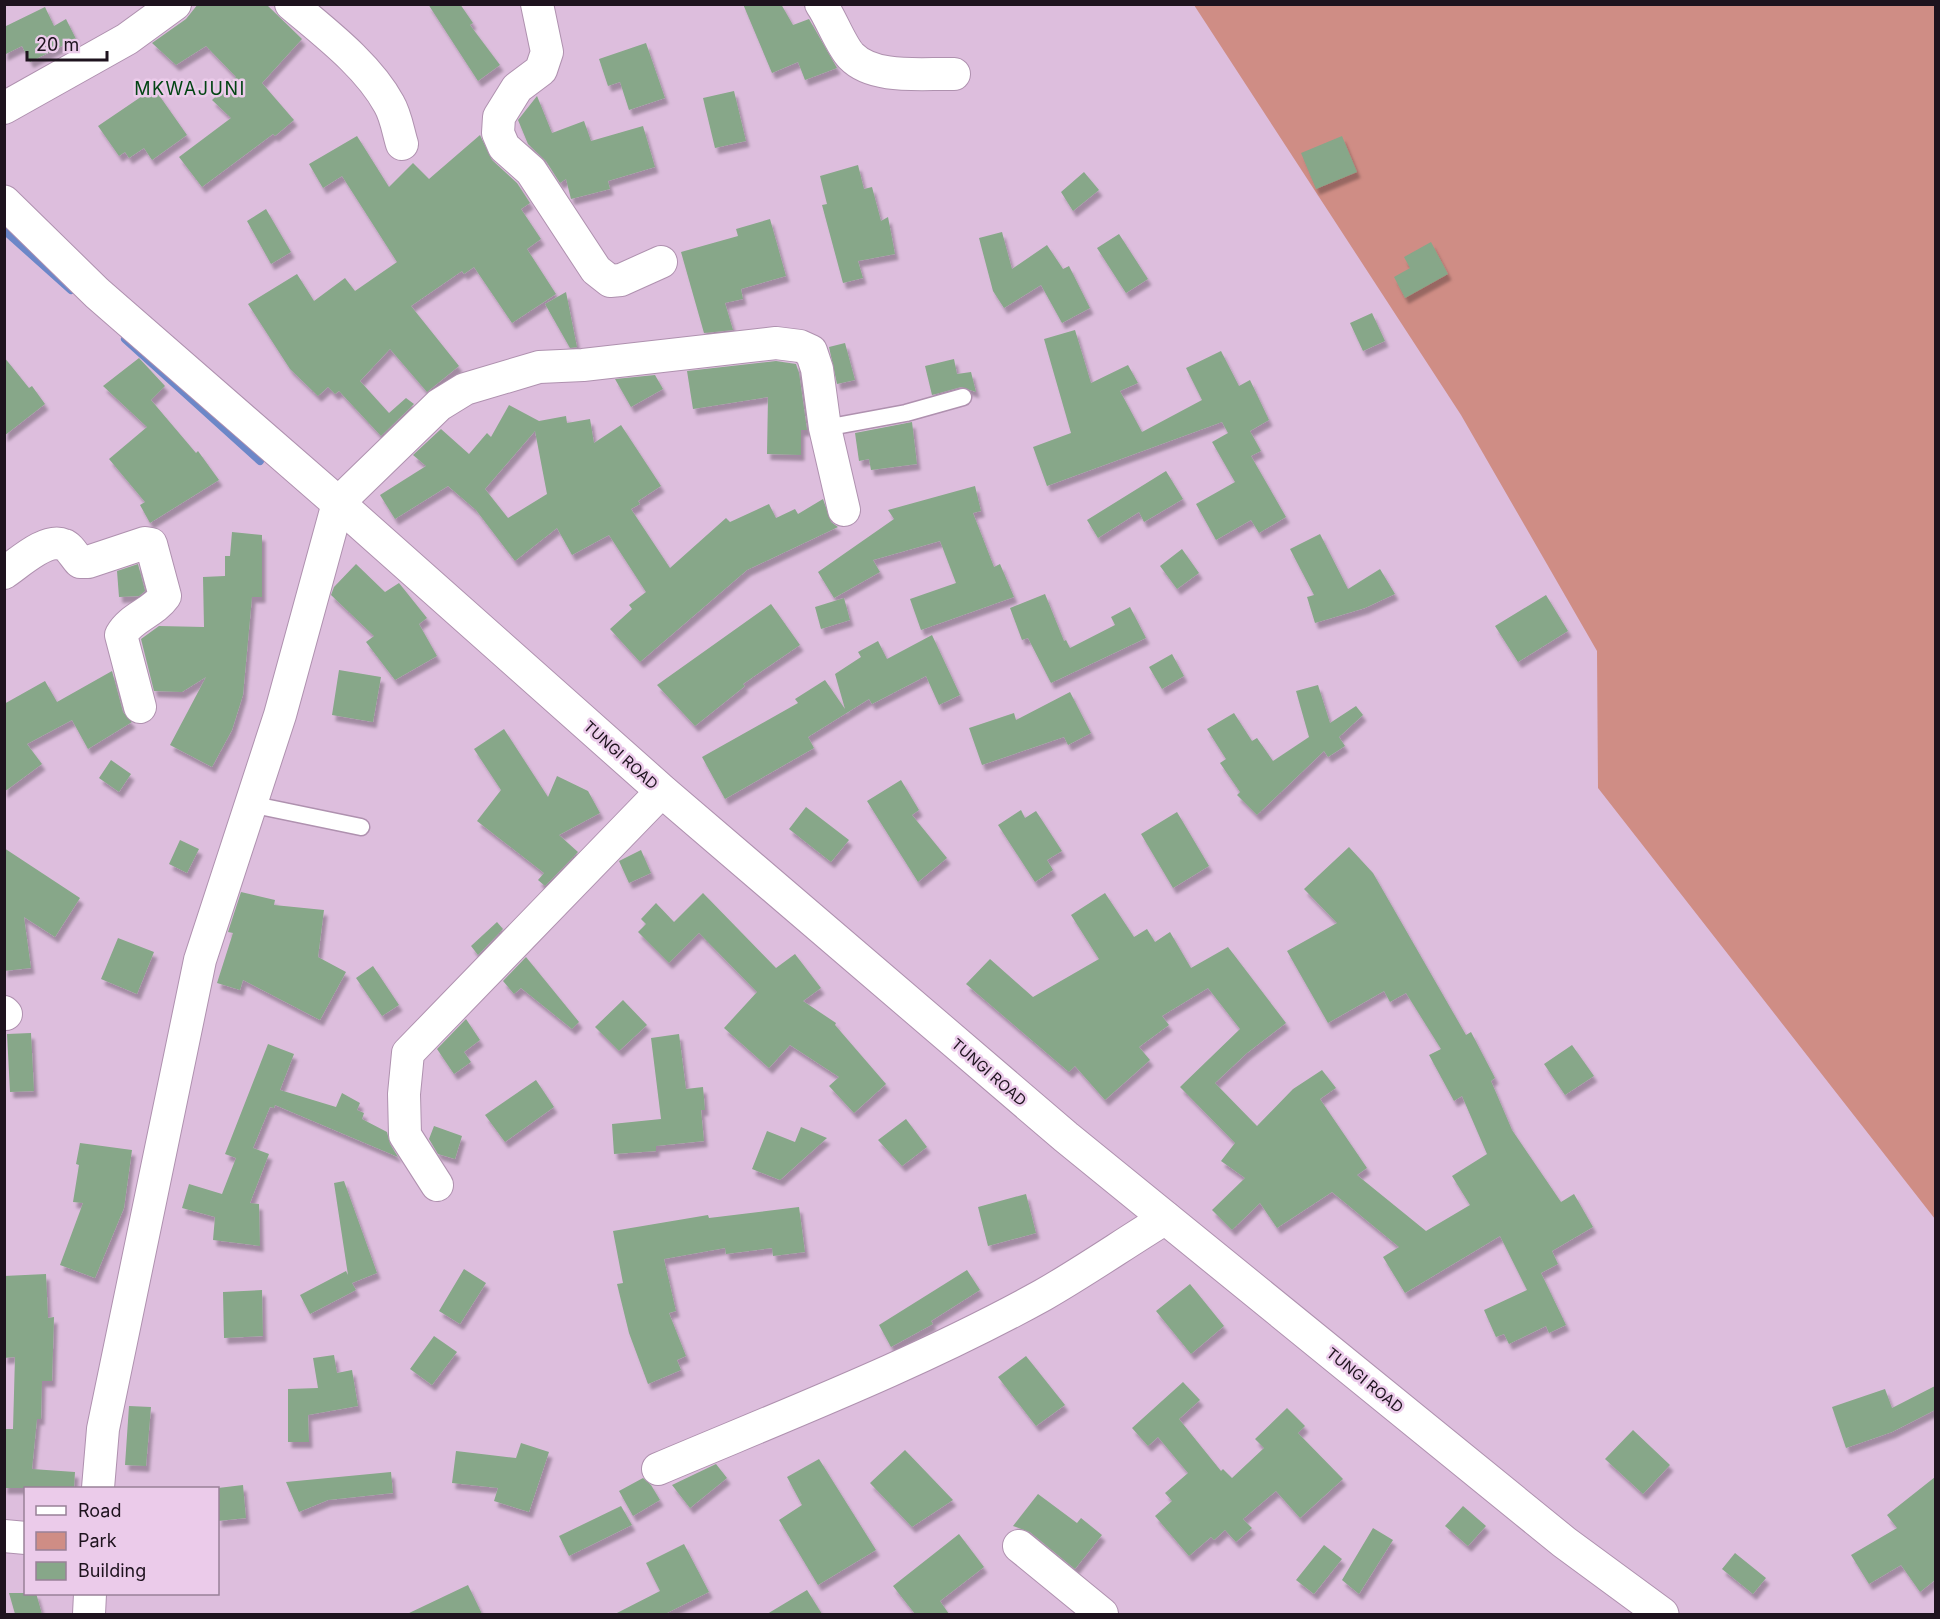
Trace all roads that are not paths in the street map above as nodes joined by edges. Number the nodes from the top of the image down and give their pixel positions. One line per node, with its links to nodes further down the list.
1 (175, 4): 6 (street)
2 (291, 4): 7 (street)
3 (537, 4): 9 (street)
4 (821, 4): 5 (street)
5 (954, 74)
6 (4, 108)
7 (402, 144)
8 (4, 202): 12 (main road, TUNGI ROAD)
9 (662, 262)
10 (963, 397): 11 (lane)
11 (825, 428): 12 (street); 13 (street)
12 (338, 502): 16 (main road, TUNGI ROAD); 17 (street)
13 (844, 510)
14 (4, 573): 15 (street)
15 (140, 707)
16 (662, 791): 19 (street); 20 (main road, TUNGI ROAD)
17 (250, 804): 18 (lane); 22 (street)
18 (361, 827)
19 (437, 1185)
20 (1166, 1218): 21 (street); 29 (main road, TUNGI ROAD)
21 (658, 1469)
22 (98, 1487)
23 (4, 1536): 24 (street)
24 (24, 1538)
25 (1018, 1546): 28 (street)
26 (90, 1595): 27 (street)
27 (89, 1614)
28 (1102, 1614)
29 (1662, 1614)

